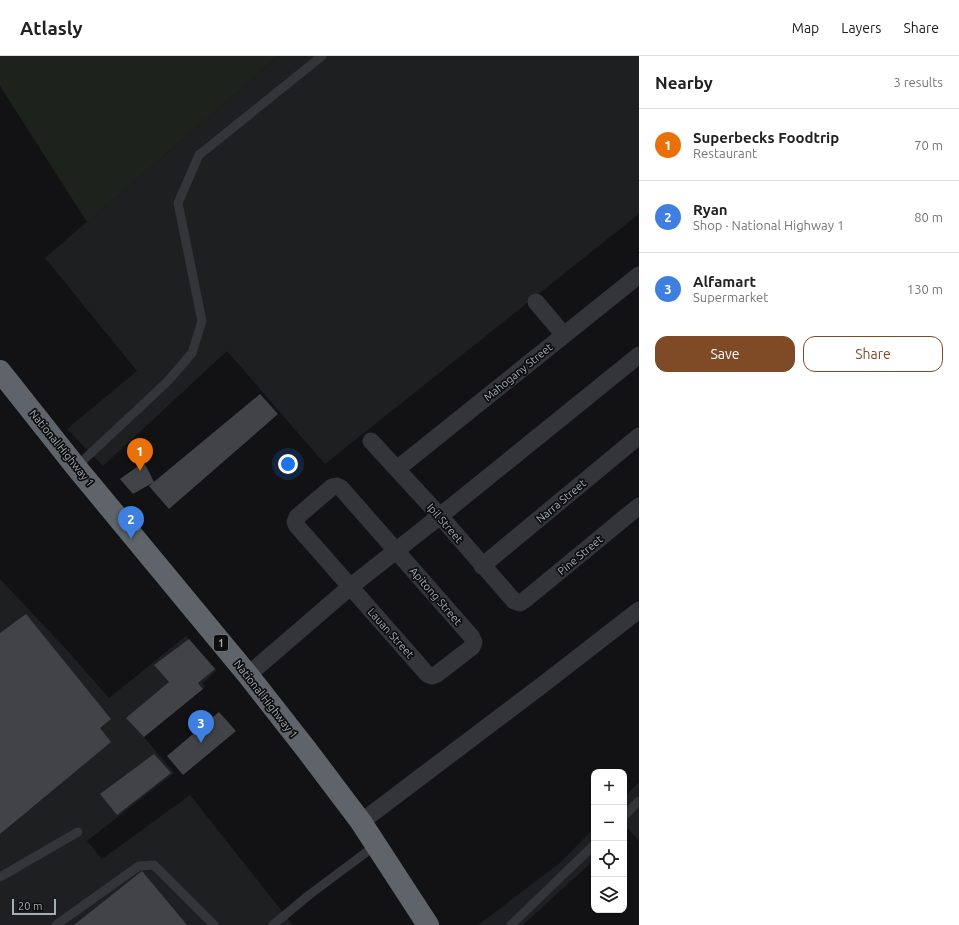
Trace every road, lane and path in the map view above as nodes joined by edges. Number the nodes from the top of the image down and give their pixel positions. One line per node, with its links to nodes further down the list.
1 (322, 56): 9 (lane)
2 (639, 275): 4 (street, Mahogany Street)
3 (536, 302): 4 (street)
4 (564, 335): 10 (street, Mahogany Street)
5 (639, 355): 12 (street)
6 (2, 377): 9 (highway, National Highway 1 / 1)
7 (639, 436): 14 (street, Narra Street)
8 (371, 441): 10 (street, Ipil Street)
9 (76, 467): 18 (highway, National Highway 1 / 1)
10 (397, 469): 12 (street, Ipil Street)
11 (639, 506): 16 (street, Pine Street)
12 (440, 516): 13 (street); 14 (street, Ipil Street)
13 (396, 551): 15 (street); 15 (street, Apitong Street); 19 (street, Apitong Street)
14 (482, 566): 16 (street, Ipil Street)
15 (350, 587): 18 (street); 19 (street, Lauan Street)
16 (520, 603)
17 (639, 610): 22 (street)
18 (248, 675): 22 (highway, National Highway 1 / 1)
19 (432, 676)
20 (639, 801): 21 (lane)
21 (627, 813)
22 (361, 822): 24 (highway, National Highway 1 / 1)
23 (78, 832): 26 (lane)
24 (376, 844): 29 (lane); 30 (highway, National Highway 1 / 1)
25 (591, 848): 31 (lane)
26 (0, 877)
27 (56, 925): 28 (lane)
28 (214, 925)
29 (273, 925)
30 (428, 925)
31 (511, 925)

